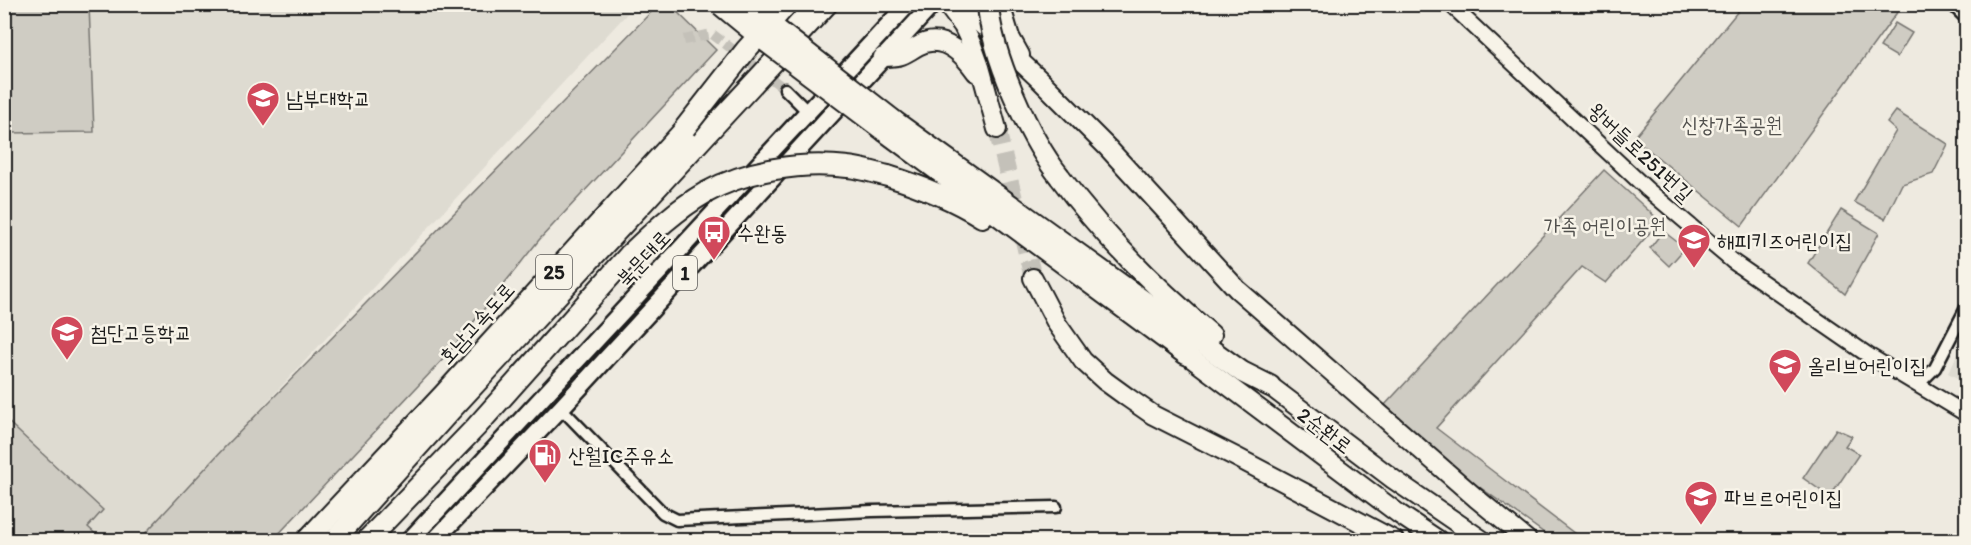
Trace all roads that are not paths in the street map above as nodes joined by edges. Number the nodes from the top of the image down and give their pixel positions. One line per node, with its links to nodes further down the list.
1 (720, 4): 22 (highway, bridge)
2 (744, 4): 22 (highway, bridge)
3 (787, 4): 23 (highway, bridge)
4 (801, 4): 23 (highway, 호남고속도로 / 25)
5 (827, 4): 34 (highway, 호남고속도로 / 25)
6 (896, 4): 16 (main road)
7 (908, 4): 16 (main road, 북문대로 / 1)
8 (933, 4): 17 (main road, 북문대로 / 1)
9 (947, 4): 18 (highway)
10 (960, 4): 19 (highway)
11 (987, 4): 29 (highway, bridge)
12 (1000, 4): 19 (highway)
13 (1450, 4): 28 (street, 왕버들로251번길)
14 (1955, 4): 15 (main road)
15 (1966, 15)
16 (877, 38): 21 (main road, 북문대로 / 1)
17 (883, 57): 18 (highway); 30 (main road, 북문대로 / 1)
18 (982, 79): 24 (highway)
19 (1040, 80): 41 (highway)
20 (785, 89): 21 (street)
21 (808, 112): 36 (main road, 북문대로 / 1)
22 (890, 127): 27 (highway); 29 (highway)
23 (685, 128): 33 (highway, 호남고속도로 / 25)
24 (997, 129)
25 (1033, 278): 38 (highway)
26 (1966, 308): 28 (street)
27 (1186, 354): 35 (highway, bridge); 39 (highway, 2순환로)
28 (1919, 384): 31 (street, 왕버들로251번길)
29 (1270, 386): 40 (highway, 2순환로)
30 (561, 408): 32 (street); 37 (main road, 북문대로 / 1)
31 (1966, 414)
32 (1056, 507)
33 (307, 540)
34 (334, 540)
35 (367, 540)
36 (410, 540)
37 (435, 540)
38 (1394, 540)
39 (1438, 540)
40 (1482, 540)
41 (1527, 540)

